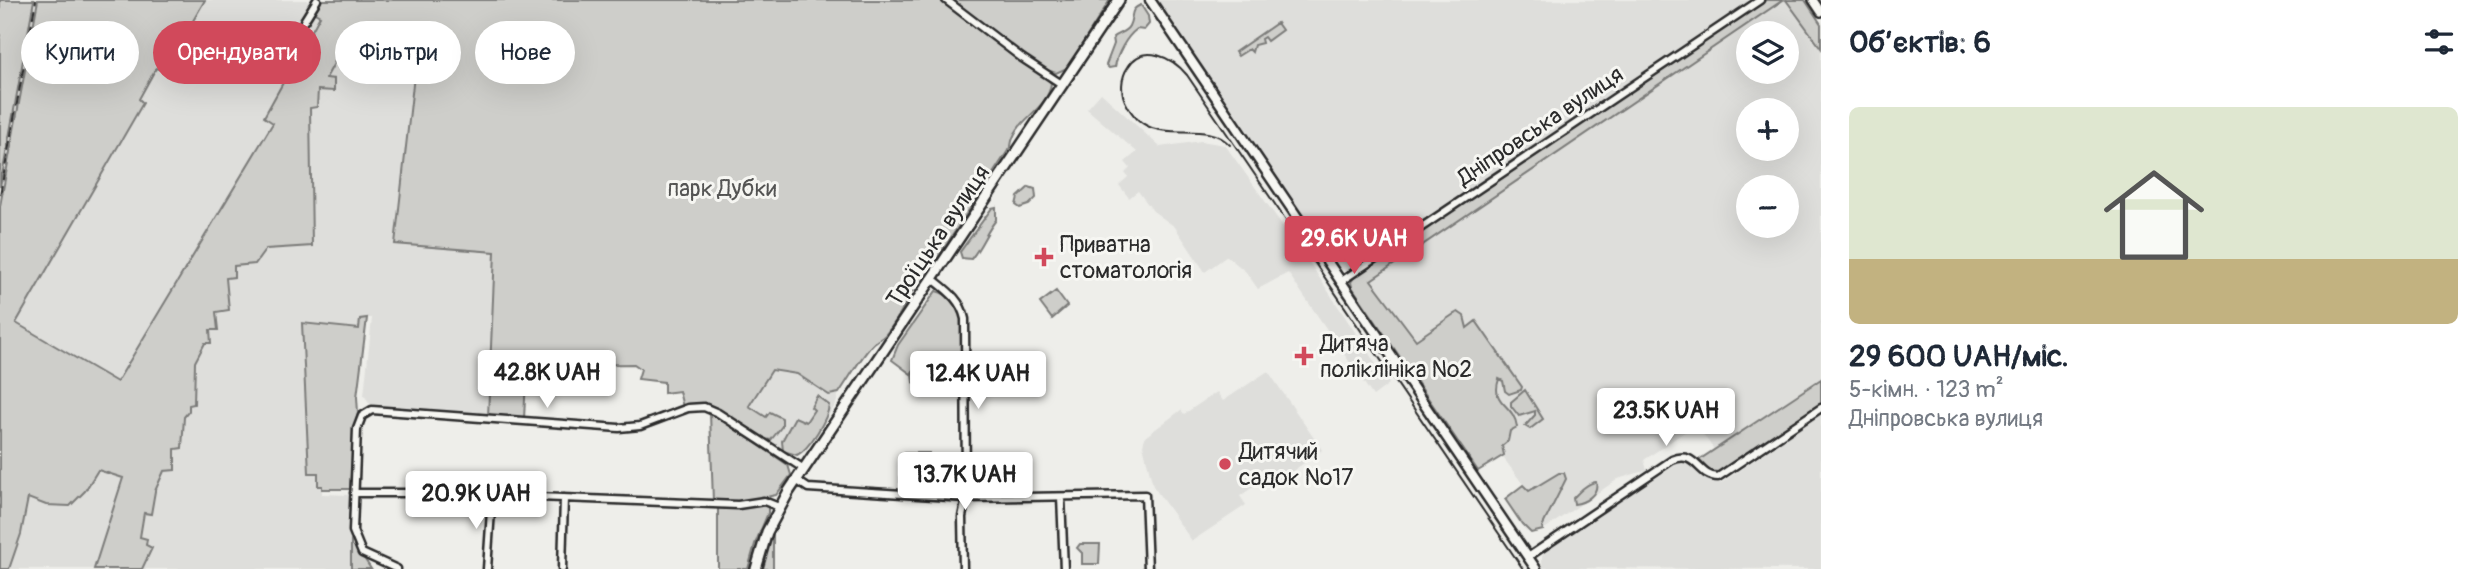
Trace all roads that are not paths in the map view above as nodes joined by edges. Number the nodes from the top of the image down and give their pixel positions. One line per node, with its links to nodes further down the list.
1 (317, 0): 8 (street)
2 (946, 0): 9 (street)
3 (1119, 0): 9 (main road, Троїцька вулиця)
4 (1150, 0): 11 (main road)
5 (1760, 0): 11 (street, Дніпровська вулиця)
6 (1813, 0): 7 (street)
7 (1821, 12)
8 (304, 21)
9 (1063, 85): 10 (main road, Троїцька вулиця)
10 (933, 279): 13 (main road, Троїцька вулиця); 19 (street)
11 (1340, 282): 21 (main road)
12 (1821, 408): 21 (street)
13 (804, 469): 14 (main road, Троїцька вулиця); 15 (street)
14 (796, 480): 19 (street); 20 (main road, Троїцька вулиця)
15 (354, 493): 16 (street); 22 (street)
16 (492, 496): 18 (street); 23 (street)
17 (1060, 497): 19 (street); 27 (street); 28 (street)
18 (564, 498): 20 (street); 24 (street)
19 (966, 498): 26 (street)
20 (779, 507): 25 (main road, Троїцька вулиця)
21 (1528, 557): 29 (main road)
22 (397, 569)
23 (486, 569)
24 (562, 569)
25 (756, 569)
26 (963, 569)
27 (1063, 569)
28 (1148, 569)
29 (1536, 569)

